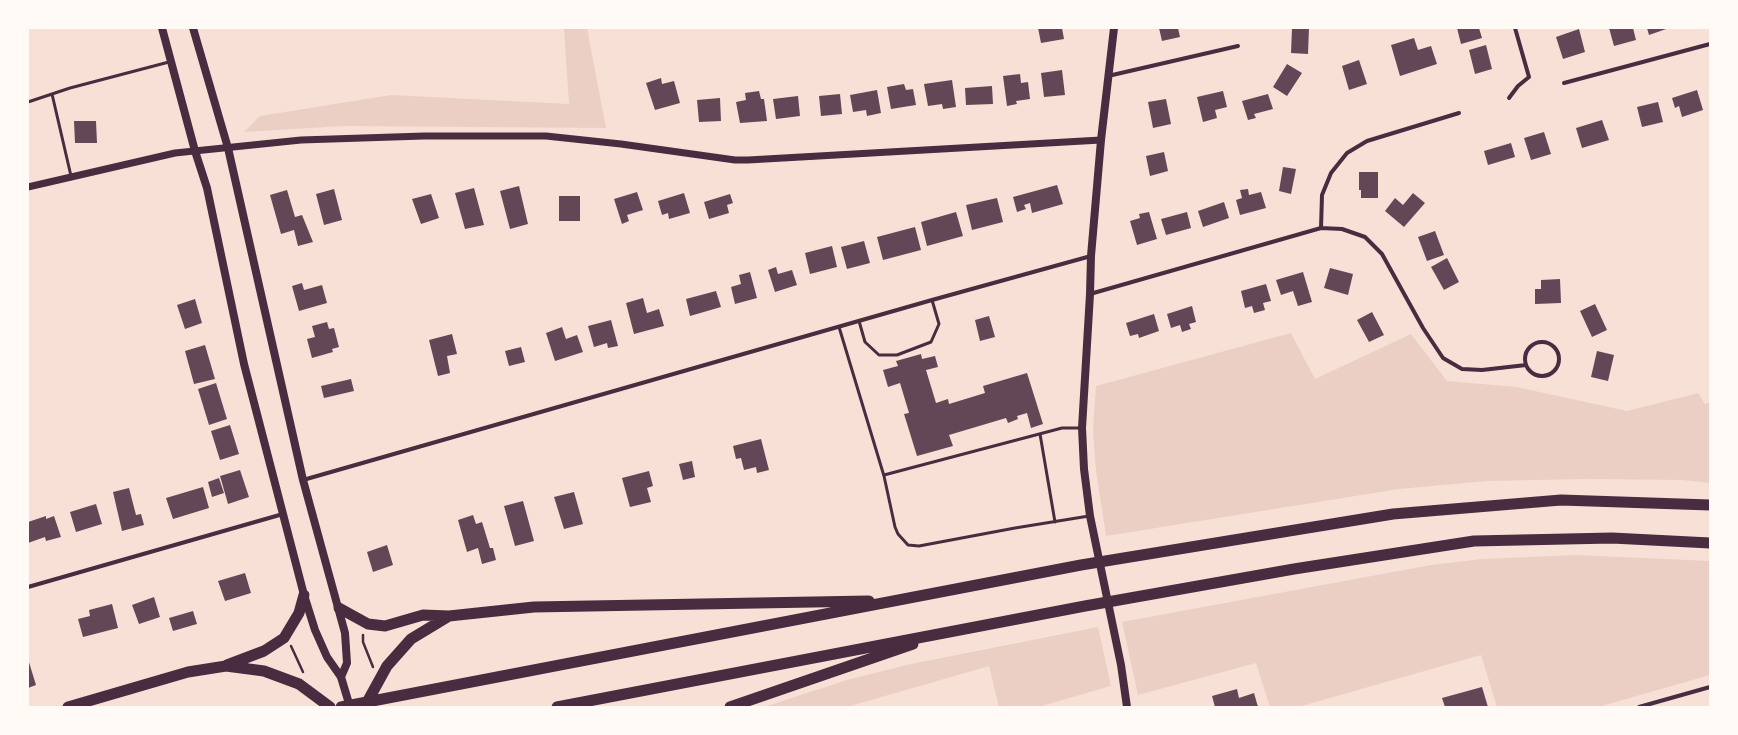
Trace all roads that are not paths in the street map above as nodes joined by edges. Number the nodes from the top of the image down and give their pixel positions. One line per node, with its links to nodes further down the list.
1 (162, 28): 7 (main road)
2 (193, 28): 15 (main road)
3 (1114, 28): 8 (main road)
4 (1515, 28): 11 (street)
5 (1710, 44): 9 (street)
6 (1238, 46): 8 (street)
7 (171, 62): 10 (lane); 16 (main road)
8 (1108, 76): 14 (main road)
9 (1564, 83)
10 (52, 94): 12 (lane); 17 (lane)
11 (1509, 98)
12 (28, 102)
13 (1459, 113): 19 (street)
14 (1101, 140): 15 (street); 20 (main road)
15 (228, 148): 16 (street); 29 (main road)
16 (195, 151): 17 (street); 31 (main road)
17 (71, 176): 18 (street)
18 (28, 187)
19 (1320, 228): 21 (street); 25 (street)
20 (1091, 256): 21 (main road); 22 (street)
21 (1090, 294): 26 (main road)
22 (932, 300): 23 (street); 23 (lane)
23 (859, 321): 24 (street)
24 (839, 327): 28 (lane); 29 (street)
25 (1526, 365): 25 (street)
26 (1082, 428): 27 (lane); 32 (main road)
27 (1040, 434): 28 (lane); 33 (lane)
28 (884, 475): 33 (lane)
29 (303, 480): 38 (main road)
30 (1710, 505): 37 (highway)
31 (283, 514): 35 (street); 36 (main road)
32 (1090, 516): 33 (lane); 51 (main road)
33 (1054, 522)
34 (1710, 543): 40 (highway)
35 (28, 586)
36 (304, 595): 41 (highway); 42 (main road)
37 (899, 600): 39 (highway); 46 (highway)
38 (339, 608): 39 (highway); 42 (main road)
39 (449, 616): 48 (highway)
40 (950, 632): 49 (highway); 50 (highway)
41 (226, 666): 44 (highway); 45 (highway)
42 (341, 677): 47 (main road)
43 (1710, 687): 52 (street)
44 (68, 707)
45 (330, 707)
46 (341, 707)
47 (350, 707)
48 (365, 707)
49 (557, 707)
50 (730, 707)
51 (1127, 707)
52 (1639, 707)

